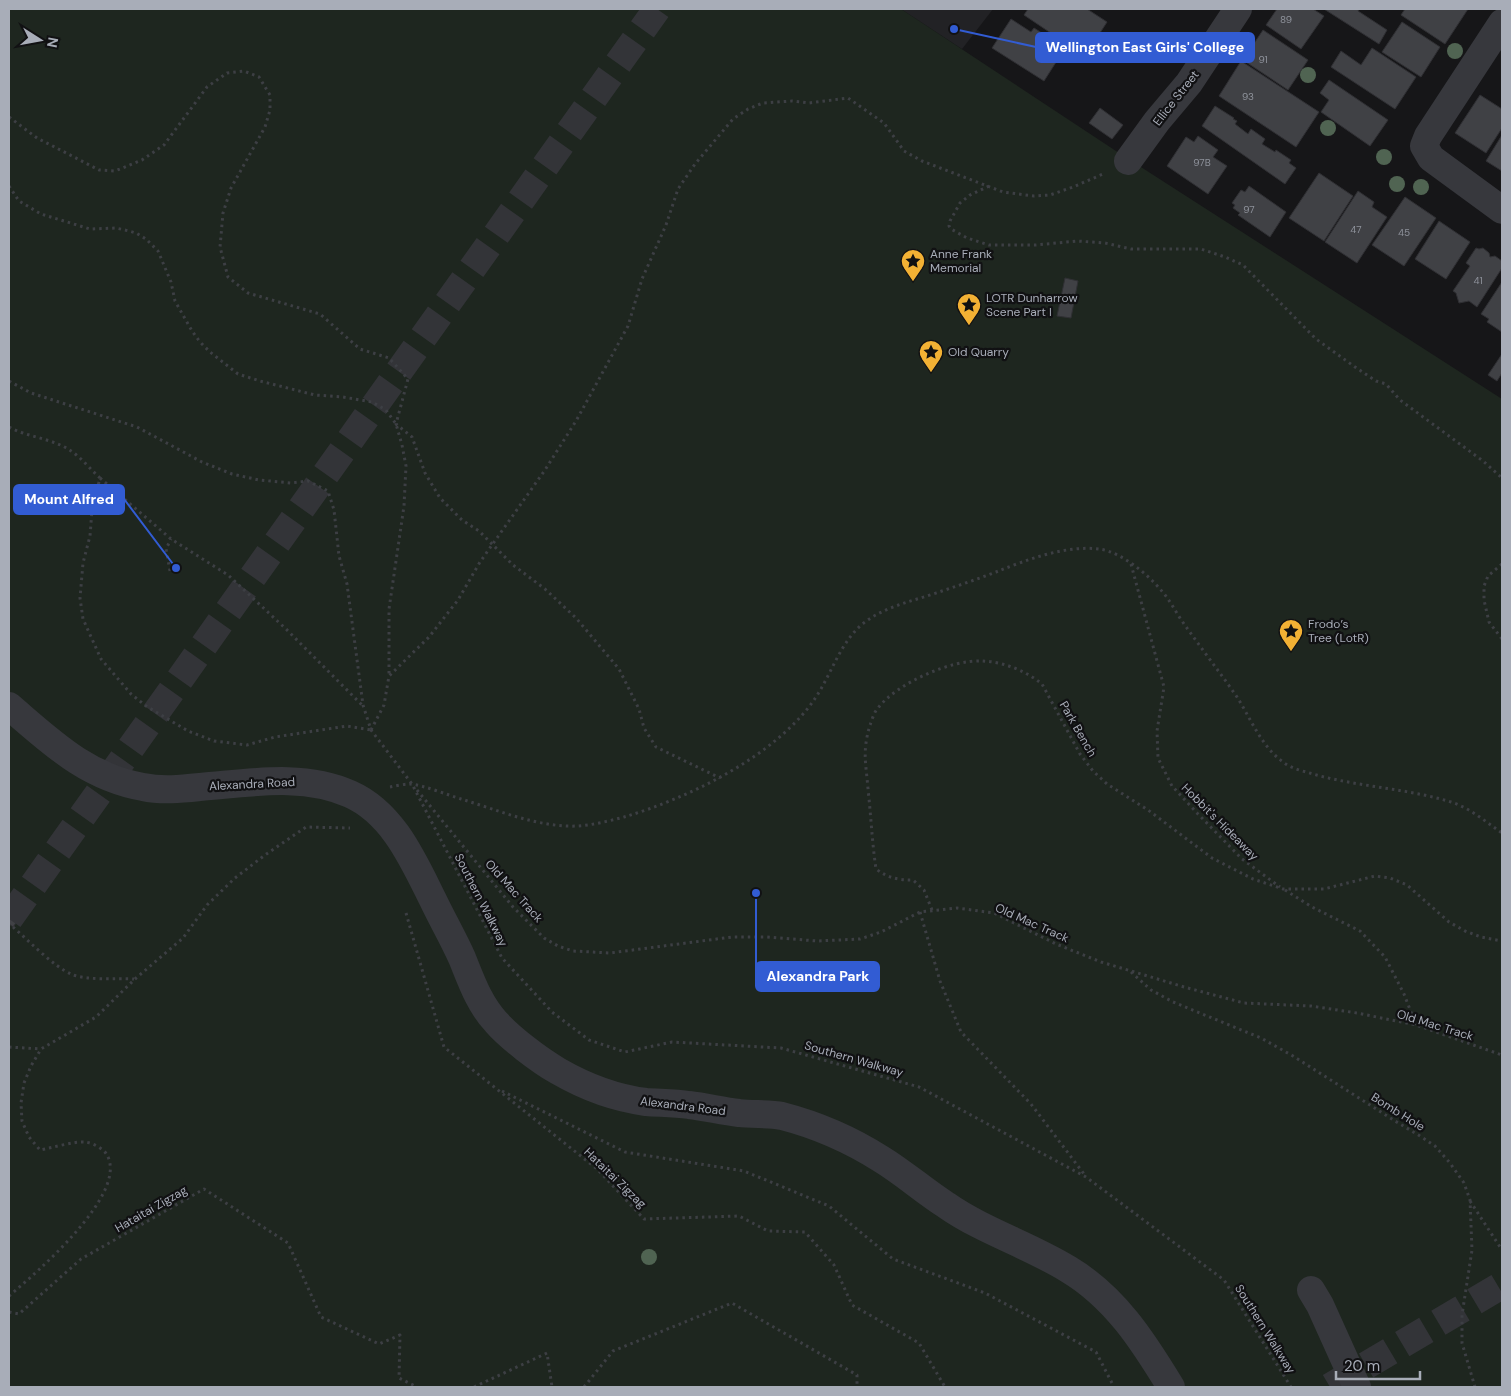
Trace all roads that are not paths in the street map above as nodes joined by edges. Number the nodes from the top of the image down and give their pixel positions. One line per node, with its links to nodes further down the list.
1 (1238, 9): 3 (street, Ellice Street)
2 (1502, 24): 4 (street)
3 (1128, 161)
4 (1502, 210)
5 (9, 706): 7 (street, Alexandra Road)
6 (1311, 1290): 8 (street)
7 (1171, 1387)
8 (1357, 1387)

